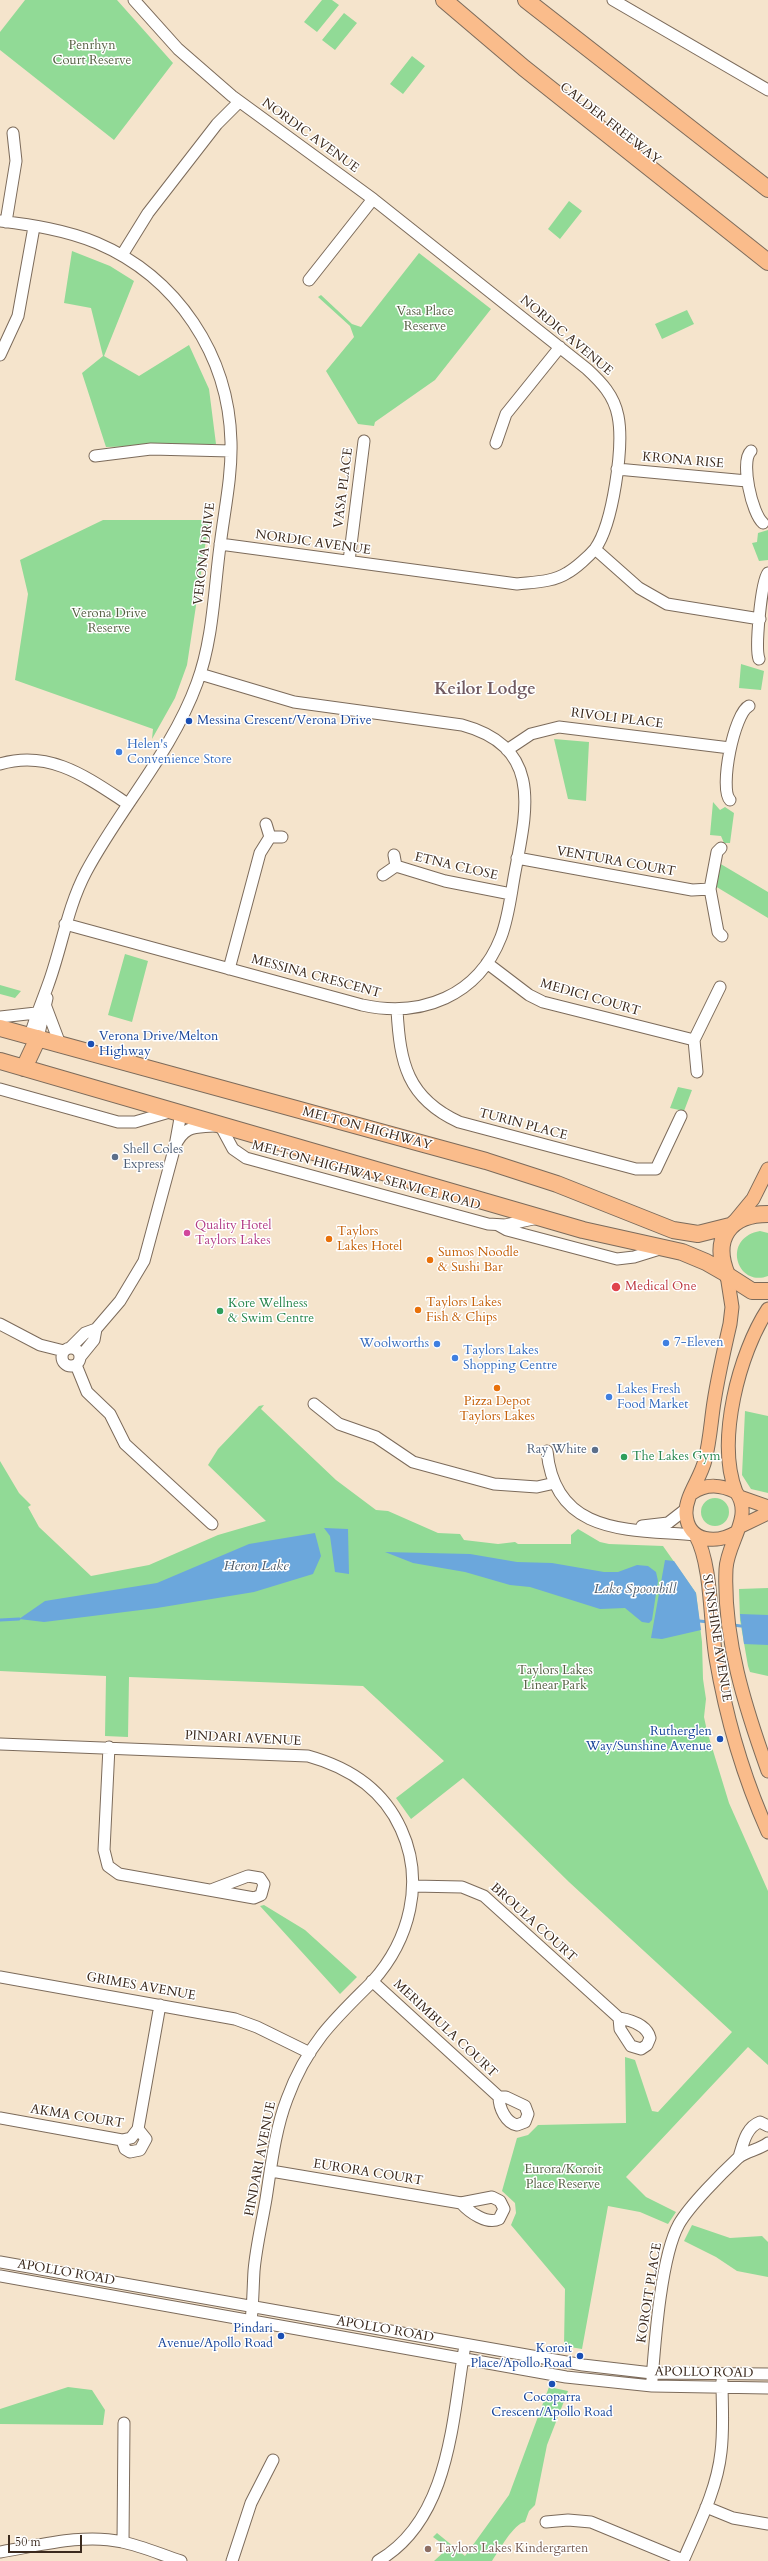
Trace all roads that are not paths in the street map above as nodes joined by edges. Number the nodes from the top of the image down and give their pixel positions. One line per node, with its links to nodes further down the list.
1 (134, 0): 7 (street, NORDIC AVENUE)
2 (444, 0): 15 (highway)
3 (451, 0): 13 (highway, CALDER FREEWAY)
4 (526, 0): 9 (highway)
5 (613, 0): 6 (street)
6 (767, 90)
7 (236, 99): 10 (street, NORDIC AVENUE); 14 (street)
8 (13, 133): 11 (street)
9 (768, 188)
10 (373, 199): 16 (street); 17 (street, NORDIC AVENUE)
11 (3, 221): 12 (street, VERONA DRIVE)
12 (34, 226): 14 (street, VERONA DRIVE); 18 (street)
13 (768, 249)
14 (122, 256): 21 (street, VERONA DRIVE)
15 (768, 262)
16 (309, 280)
17 (560, 347): 20 (street); 24 (street, NORDIC AVENUE)
18 (0, 355)
19 (365, 440): 29 (street, VASA PLACE)
20 (496, 443)
21 (231, 451): 23 (street); 27 (street, VERONA DRIVE)
22 (751, 451): 25 (street)
23 (95, 456)
24 (617, 469): 25 (street, KRONA RISE); 28 (street, NORDIC AVENUE)
25 (747, 481): 26 (street)
26 (763, 523)
27 (220, 544): 29 (street, NORDIC AVENUE); 33 (street, VERONA DRIVE)
28 (595, 549): 29 (street, NORDIC AVENUE); 31 (street)
29 (349, 562)
30 (768, 573): 31 (street)
31 (760, 619): 32 (street)
32 (758, 659)
33 (200, 674): 36 (street, MESSINA CRESCENT); 39 (street, VERONA DRIVE)
34 (749, 706): 35 (street)
35 (730, 748): 36 (street, RIVOLI PLACE); 38 (street)
36 (506, 750): 44 (street, MESSINA CRESCENT)
37 (0, 764): 39 (street)
38 (730, 800)
39 (128, 804): 48 (street, VERONA DRIVE)
40 (266, 824): 41 (street)
41 (270, 837): 42 (street); 51 (street)
42 (282, 837)
43 (721, 848): 46 (street)
44 (518, 858): 46 (street, VENTURA COURT); 47 (street, MESSINA CRESCENT)
45 (383, 875): 47 (street, ETNA CLOSE)
46 (710, 889): 49 (street)
47 (511, 894): 50 (street, MESSINA CRESCENT)
48 (65, 924): 51 (street, MESSINA CRESCENT); 52 (street, VERONA DRIVE)
49 (722, 936)
50 (487, 963): 55 (street, MESSINA CRESCENT); 60 (street, MEDICI COURT)
51 (229, 969): 55 (street, MESSINA CRESCENT)
52 (48, 986): 54 (street, VERONA DRIVE); 56 (street, VERONA DRIVE)
53 (720, 987): 60 (street)
54 (46, 1006): 59 (street, VERONA DRIVE); 61 (street)
55 (397, 1010): 67 (street, TURIN PLACE)
56 (36, 1013): 57 (street); 59 (street, VERONA DRIVE)
57 (0, 1017)
58 (0, 1028): 59 (highway, MELTON HIGHWAY)
59 (34, 1037): 61 (highway, MELTON HIGHWAY); 63 (highway)
60 (694, 1040): 64 (street)
61 (60, 1044): 74 (highway, MELTON HIGHWAY)
62 (0, 1061): 63 (highway)
63 (24, 1068): 66 (highway)
64 (697, 1072)
65 (0, 1089): 66 (street)
66 (177, 1112): 68 (highway); 69 (street)
67 (681, 1116)
68 (220, 1125): 69 (street); 72 (highway); 73 (street, MELTON HIGHWAY SERVICE ROAD)
69 (175, 1146): 80 (street)
70 (768, 1169): 74 (main road)
71 (768, 1214): 74 (highway, MELTON HIGHWAY)
72 (542, 1218): 73 (street, MELTON HIGHWAY SERVICE ROAD); 75 (highway)
73 (498, 1225): 75 (street, MELTON HIGHWAY SERVICE ROAD)
74 (731, 1225): 76 (highway)
75 (663, 1248): 76 (highway)
76 (727, 1275): 77 (highway); 86 (main road)
77 (768, 1291)
78 (768, 1309): 87 (main road)
79 (0, 1324): 81 (street)
80 (96, 1329): 81 (street); 82 (street)
81 (67, 1350): 82 (street); 82 (street)
82 (78, 1361): 91 (street)
83 (314, 1404): 85 (street)
84 (547, 1451): 85 (street)
85 (554, 1479): 92 (street)
86 (692, 1493): 87 (main road); 89 (main road)
87 (738, 1495): 88 (main road); 93 (main road)
88 (768, 1507)
89 (686, 1509): 92 (street); 94 (main road)
90 (768, 1513): 93 (main road)
91 (212, 1524)
92 (618, 1528): 94 (street)
93 (738, 1529): 94 (main road); 97 (main road, SUNSHINE AVENUE)
94 (695, 1535): 98 (main road, SUNSHINE AVENUE)
95 (0, 1744): 96 (street, PINDARI AVENUE)
96 (109, 1747): 99 (street, PINDARI AVENUE); 100 (street)
97 (768, 1771)
98 (768, 1832)
99 (413, 1886): 102 (street, PINDARI AVENUE); 104 (street, BROULA COURT)
100 (211, 1890)
101 (0, 1977): 103 (street, GRIMES AVENUE)
102 (372, 1981): 105 (street, PINDARI AVENUE); 106 (street, MERIMBULA COURT)
103 (160, 2005): 105 (street, GRIMES AVENUE); 109 (street, AKMA COURT)
104 (619, 2018)
105 (309, 2056): 113 (street, PINDARI AVENUE)
106 (499, 2097)
107 (0, 2118): 110 (street, AKMA COURT)
108 (768, 2126): 112 (street, KOROIT PLACE)
109 (138, 2129): 110 (street, AKMA COURT); 110 (street)
110 (122, 2140)
111 (768, 2143): 112 (street, KOROIT PLACE)
112 (739, 2157): 121 (street, KOROIT PLACE)
113 (270, 2171): 114 (street, EURORA COURT); 117 (street, PINDARI AVENUE)
114 (461, 2203)
115 (0, 2262): 117 (street, APOLLO ROAD)
116 (0, 2276): 118 (street, APOLLO ROAD)
117 (248, 2306): 118 (street, PINDARI AVENUE); 119 (street, APOLLO ROAD)
118 (245, 2320): 120 (street, APOLLO ROAD)
119 (465, 2345): 120 (street); 121 (street, APOLLO ROAD)
120 (463, 2358): 124 (street, APOLLO ROAD); 137 (street)
121 (652, 2373): 123 (street, APOLLO ROAD); 124 (street, KOROIT PLACE)
122 (768, 2374): 123 (street, APOLLO ROAD)
123 (722, 2375): 125 (street)
124 (652, 2386): 125 (street, APOLLO ROAD)
125 (722, 2388): 126 (street, APOLLO ROAD); 129 (street)
126 (768, 2388)
127 (124, 2423): 132 (street)
128 (273, 2460): 136 (street)
129 (706, 2507): 131 (street); 134 (street)
130 (546, 2522): 134 (street)
131 (768, 2524)
132 (122, 2542): 133 (street); 135 (street)
133 (0, 2552)
134 (683, 2560)
135 (181, 2561)
136 (232, 2561)
137 (378, 2561)

